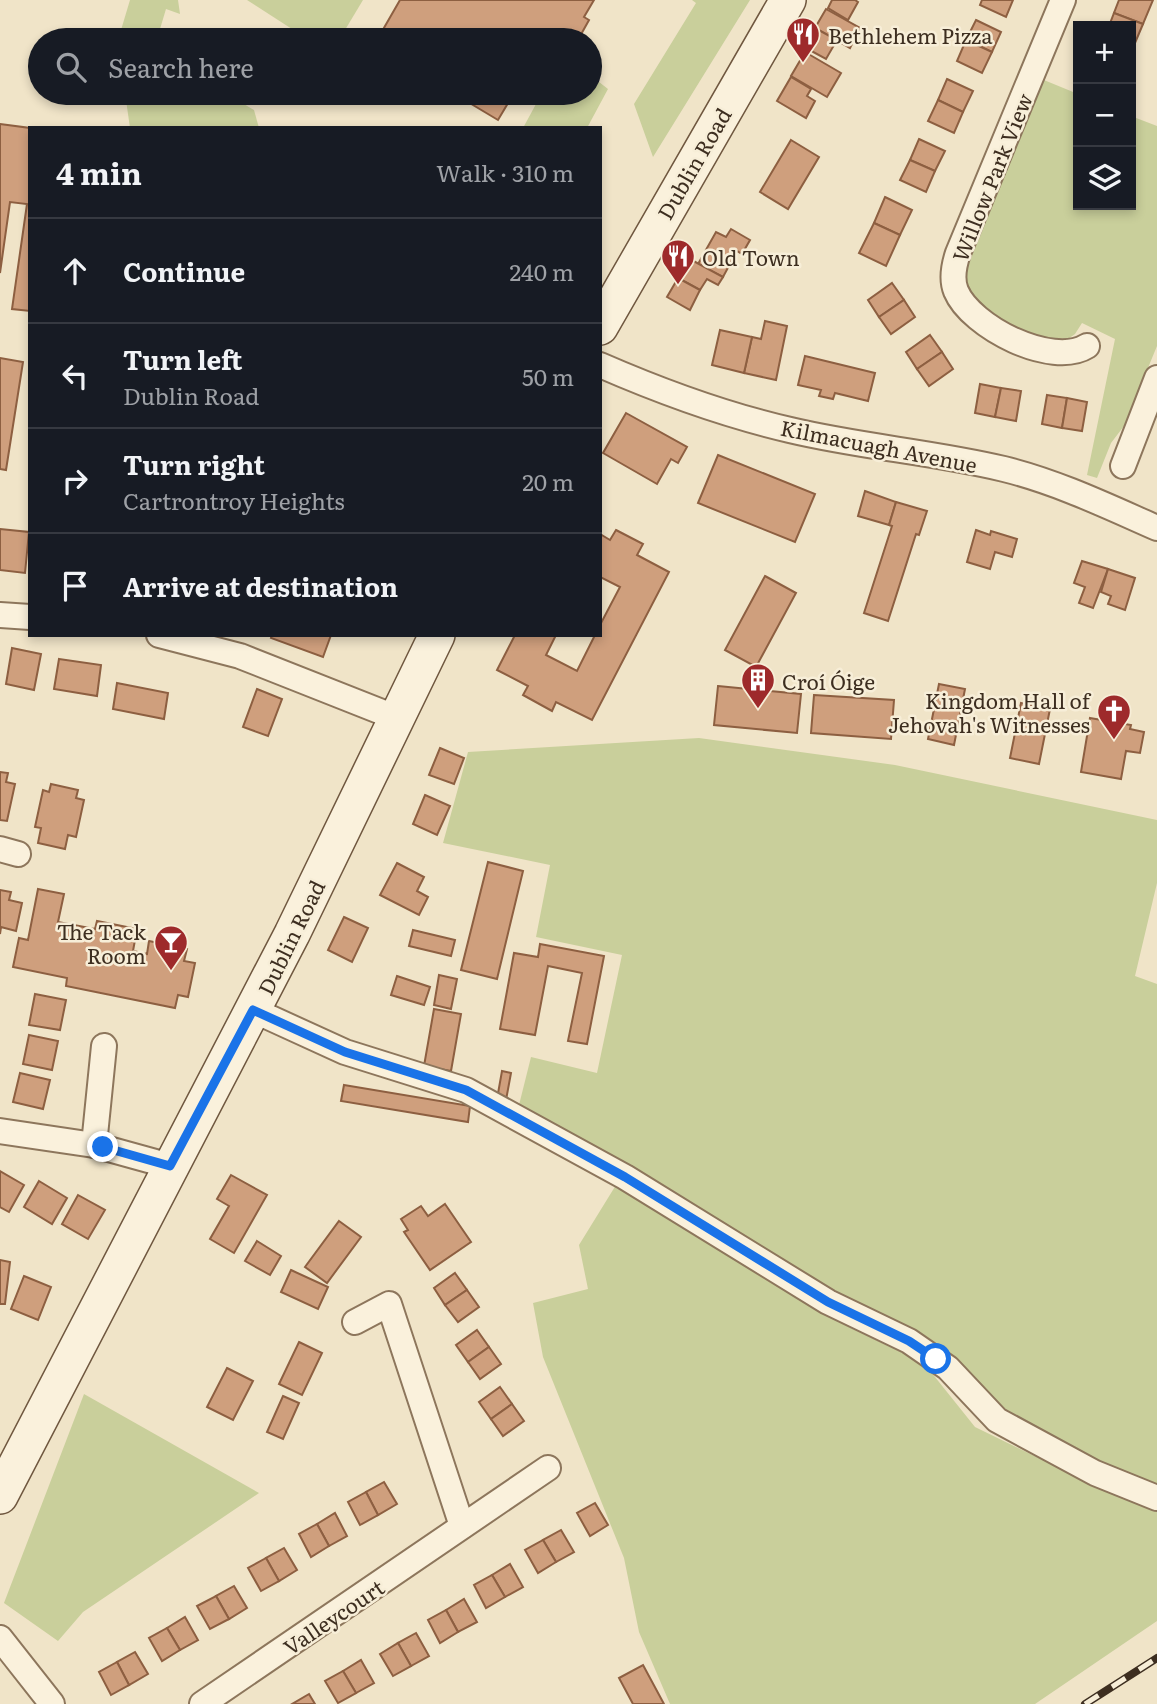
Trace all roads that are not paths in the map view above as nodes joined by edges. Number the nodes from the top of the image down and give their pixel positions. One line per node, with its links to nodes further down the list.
1 (788, 0): 3 (main road, Dublin Road)
2 (1063, 0): 4 (street, Willow Park View)
3 (602, 324)
4 (1087, 346)
5 (602, 366): 8 (street, Kilmacuagh Avenue)
6 (1157, 378): 7 (street)
7 (1123, 466)
8 (1157, 528)
9 (0, 615): 10 (street)
10 (28, 617)
11 (167, 637): 13 (street)
12 (437, 637): 13 (main road, Dublin Road)
13 (397, 718): 14 (main road, Dublin Road)
14 (253, 1010): 18 (main road, Dublin Road); 22 (street)
15 (104, 1046): 17 (street)
16 (0, 1131): 17 (street)
17 (94, 1145): 18 (street)
18 (170, 1166): 21 (main road, Dublin Road)
19 (355, 1322): 23 (street)
20 (548, 1468): 23 (street, Valleycourt)
21 (0, 1496)
22 (1157, 1498)
23 (462, 1526): 26 (street, Valleycourt)
24 (0, 1638): 25 (street)
25 (52, 1704)
26 (202, 1704)

